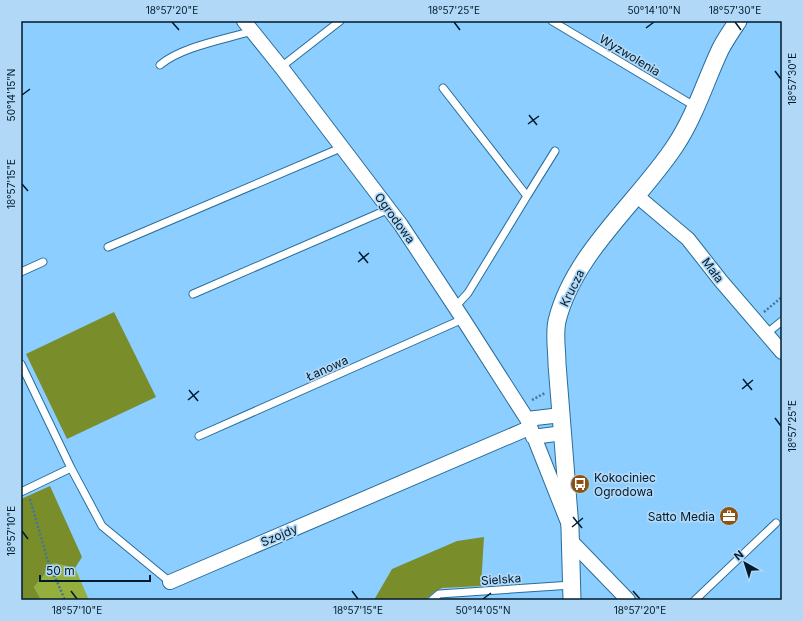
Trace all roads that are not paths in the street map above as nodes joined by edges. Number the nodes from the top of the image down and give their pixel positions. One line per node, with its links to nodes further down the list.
1 (340, 21): 6 (lane)
2 (552, 21): 8 (lane, Wyzwolenia)
3 (738, 21): 8 (street, Krucza)
4 (248, 26): 5 (lane); 6 (street, Ogrodowa)
5 (160, 65)
6 (281, 67): 9 (street, Ogrodowa)
7 (443, 88): 11 (lane)
8 (696, 107): 12 (street, Krucza)
9 (343, 147): 13 (street, Ogrodowa); 14 (lane)
10 (555, 151): 11 (lane)
11 (526, 196): 18 (lane)
12 (636, 196): 21 (street, Mała); 24 (street, Krucza)
13 (389, 209): 17 (lane); 18 (street, Ogrodowa)
14 (108, 247)
15 (43, 262): 16 (lane)
16 (21, 272)
17 (193, 294)
18 (455, 307): 19 (street, Ogrodowa)
19 (463, 320): 25 (street, Ogrodowa); 27 (lane, Łanowa)
20 (782, 321): 21 (lane)
21 (766, 334): 22 (street, Mała)
22 (782, 352)
23 (21, 364): 28 (lane, Szojdy)
24 (561, 415): 25 (street); 26 (street, Krucza)
25 (530, 428): 26 (street); 31 (street, Ogrodowa); 32 (street, Szojdy)
26 (563, 433): 31 (street, Krucza)
27 (199, 436)
28 (71, 468): 29 (lane); 32 (lane, Szojdy)
29 (24, 490)
30 (776, 523): 36 (lane)
31 (571, 534): 33 (street, Krucza); 35 (street)
32 (170, 582)
33 (572, 592): 34 (lane, Sielska)
34 (432, 600)
35 (628, 600)
36 (695, 600)

